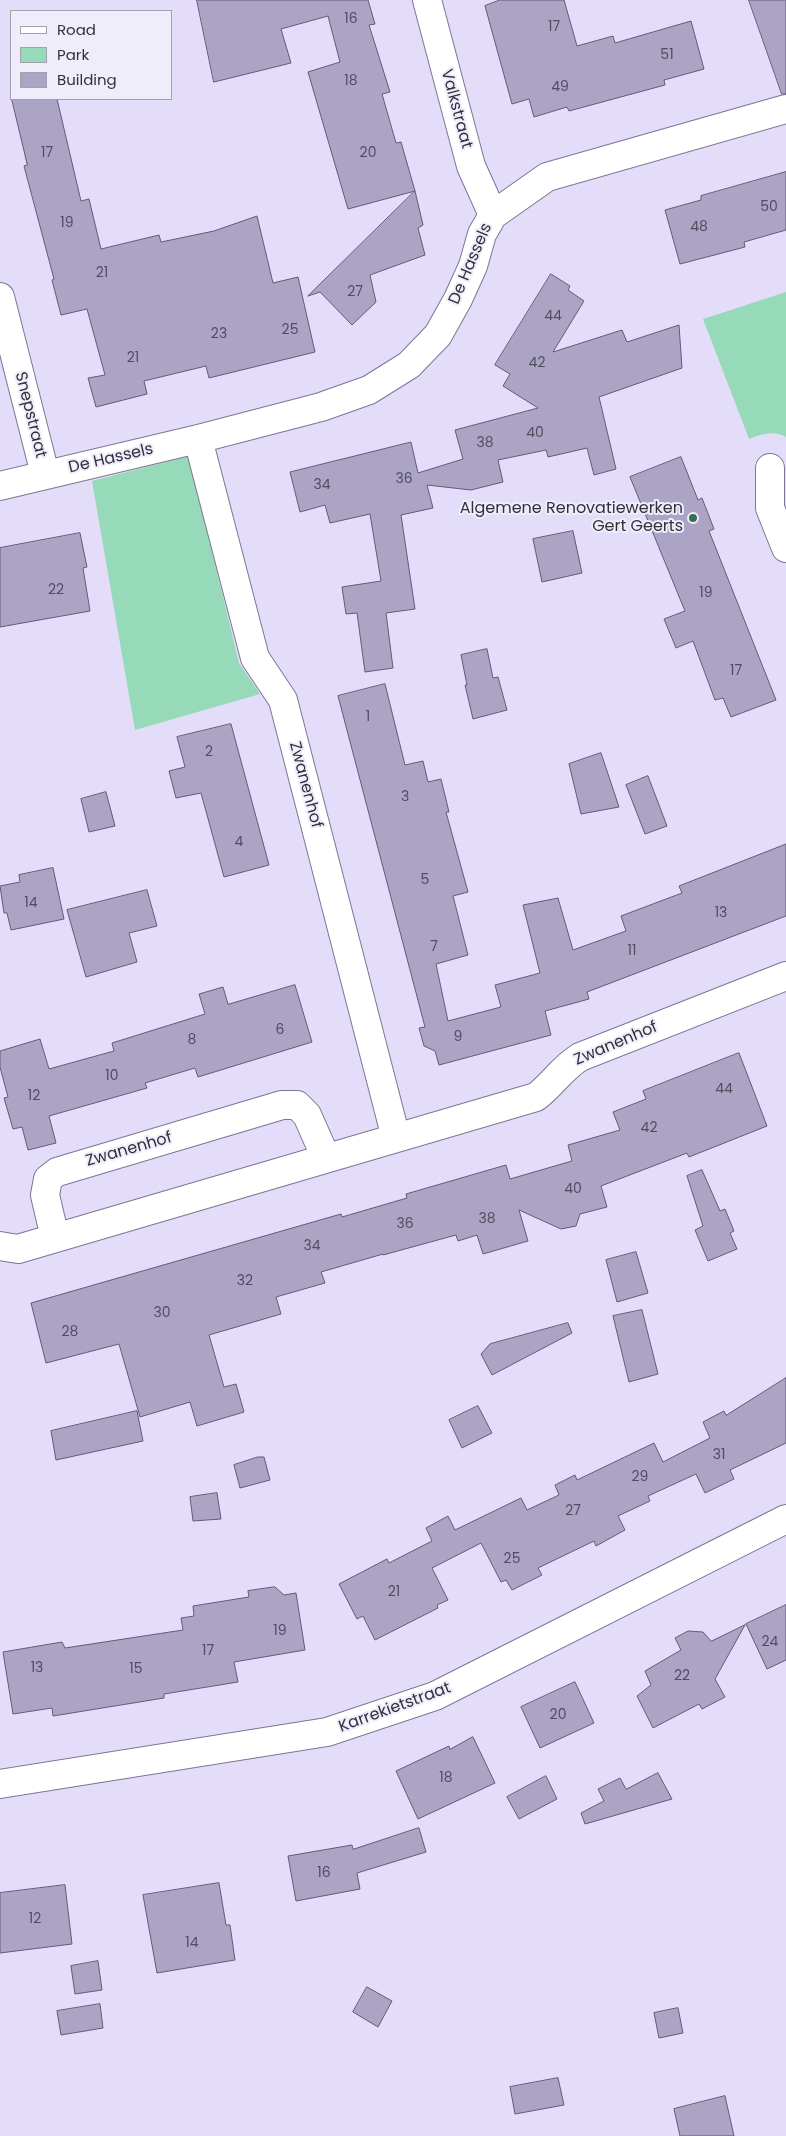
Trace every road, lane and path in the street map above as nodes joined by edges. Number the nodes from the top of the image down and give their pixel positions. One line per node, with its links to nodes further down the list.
1 (427, 0): 3 (street, Valkstraat)
2 (786, 109): 3 (street, De Hassels)
3 (493, 215): 5 (street, De Hassels)
4 (0, 298): 7 (street, Snepstraat)
5 (198, 440): 7 (street, De Hassels); 11 (street, Zwanenhof)
6 (770, 468): 9 (street)
7 (44, 474): 8 (street, De Hassels)
8 (0, 486)
9 (786, 548)
10 (786, 976): 11 (street, Zwanenhof)
11 (396, 1138): 12 (street, Zwanenhof)
12 (326, 1158): 13 (street, Zwanenhof); 13 (street, Zwanenhof)
13 (55, 1238): 14 (street, Zwanenhof)
14 (0, 1246)
15 (786, 1520): 16 (street, Karrekietstraat)
16 (0, 1784)

